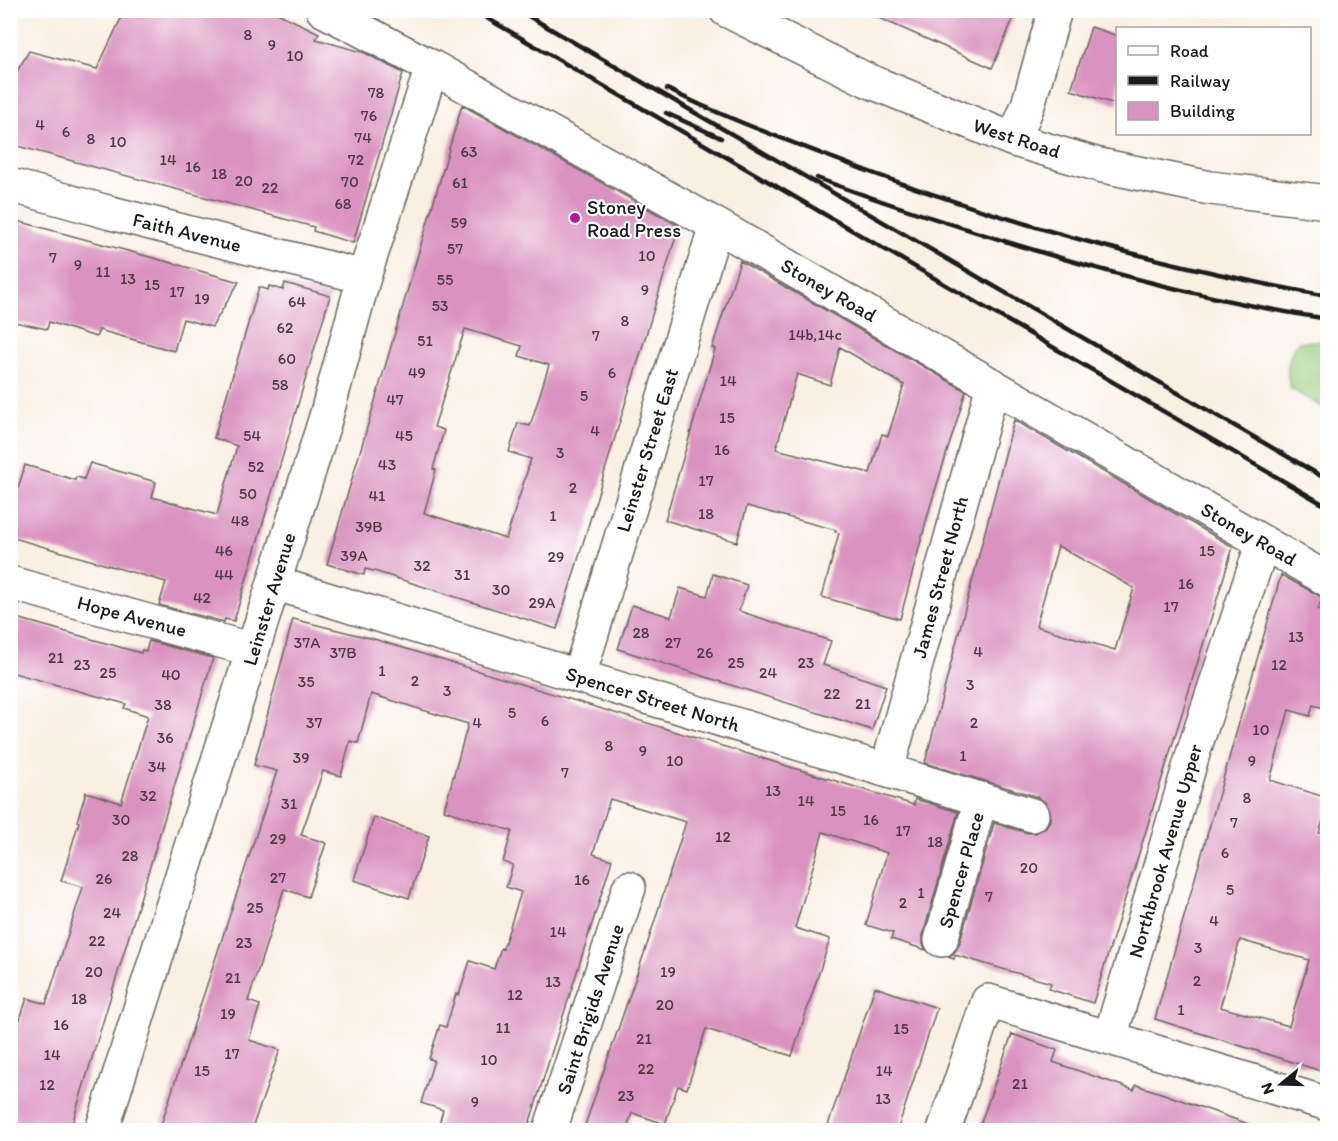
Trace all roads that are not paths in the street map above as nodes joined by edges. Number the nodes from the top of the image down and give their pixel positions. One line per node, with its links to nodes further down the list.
1 (323, 10): 4 (street, Stoney Road)
2 (726, 10): 5 (street, West Road)
3 (1055, 10): 5 (street)
4 (432, 67): 8 (street, Stoney Road); 9 (street, Leinster Avenue)
5 (1014, 140): 7 (street, West Road)
6 (10, 185): 9 (street, Faith Avenue)
7 (1328, 202)
8 (716, 225): 10 (street, Stoney Road); 16 (street, Leinster Street East)
9 (364, 277): 14 (street, Leinster Avenue)
10 (993, 385): 11 (street, Stoney Road); 17 (street, James Street North)
11 (1263, 542): 12 (street, Stoney Road); 22 (street, Northbrook Avenue Upper)
12 (1328, 580)
13 (10, 583): 15 (street, Hope Avenue)
14 (274, 583): 15 (street, Leinster Avenue); 16 (street, Spencer Street North)
15 (253, 650): 24 (street, Leinster Avenue)
16 (579, 676): 17 (street, Spencer Street North)
17 (887, 770): 18 (street, Spencer Street North)
18 (981, 799): 19 (street, Spencer Street North); 21 (street, Spencer Place)
19 (1032, 815)
20 (629, 888): 25 (street, Saint Brigids Avenue)
21 (941, 940)
22 (1110, 1038): 23 (street); 26 (street)
23 (1328, 1104)
24 (102, 1131)
25 (550, 1131)
26 (944, 1131)

